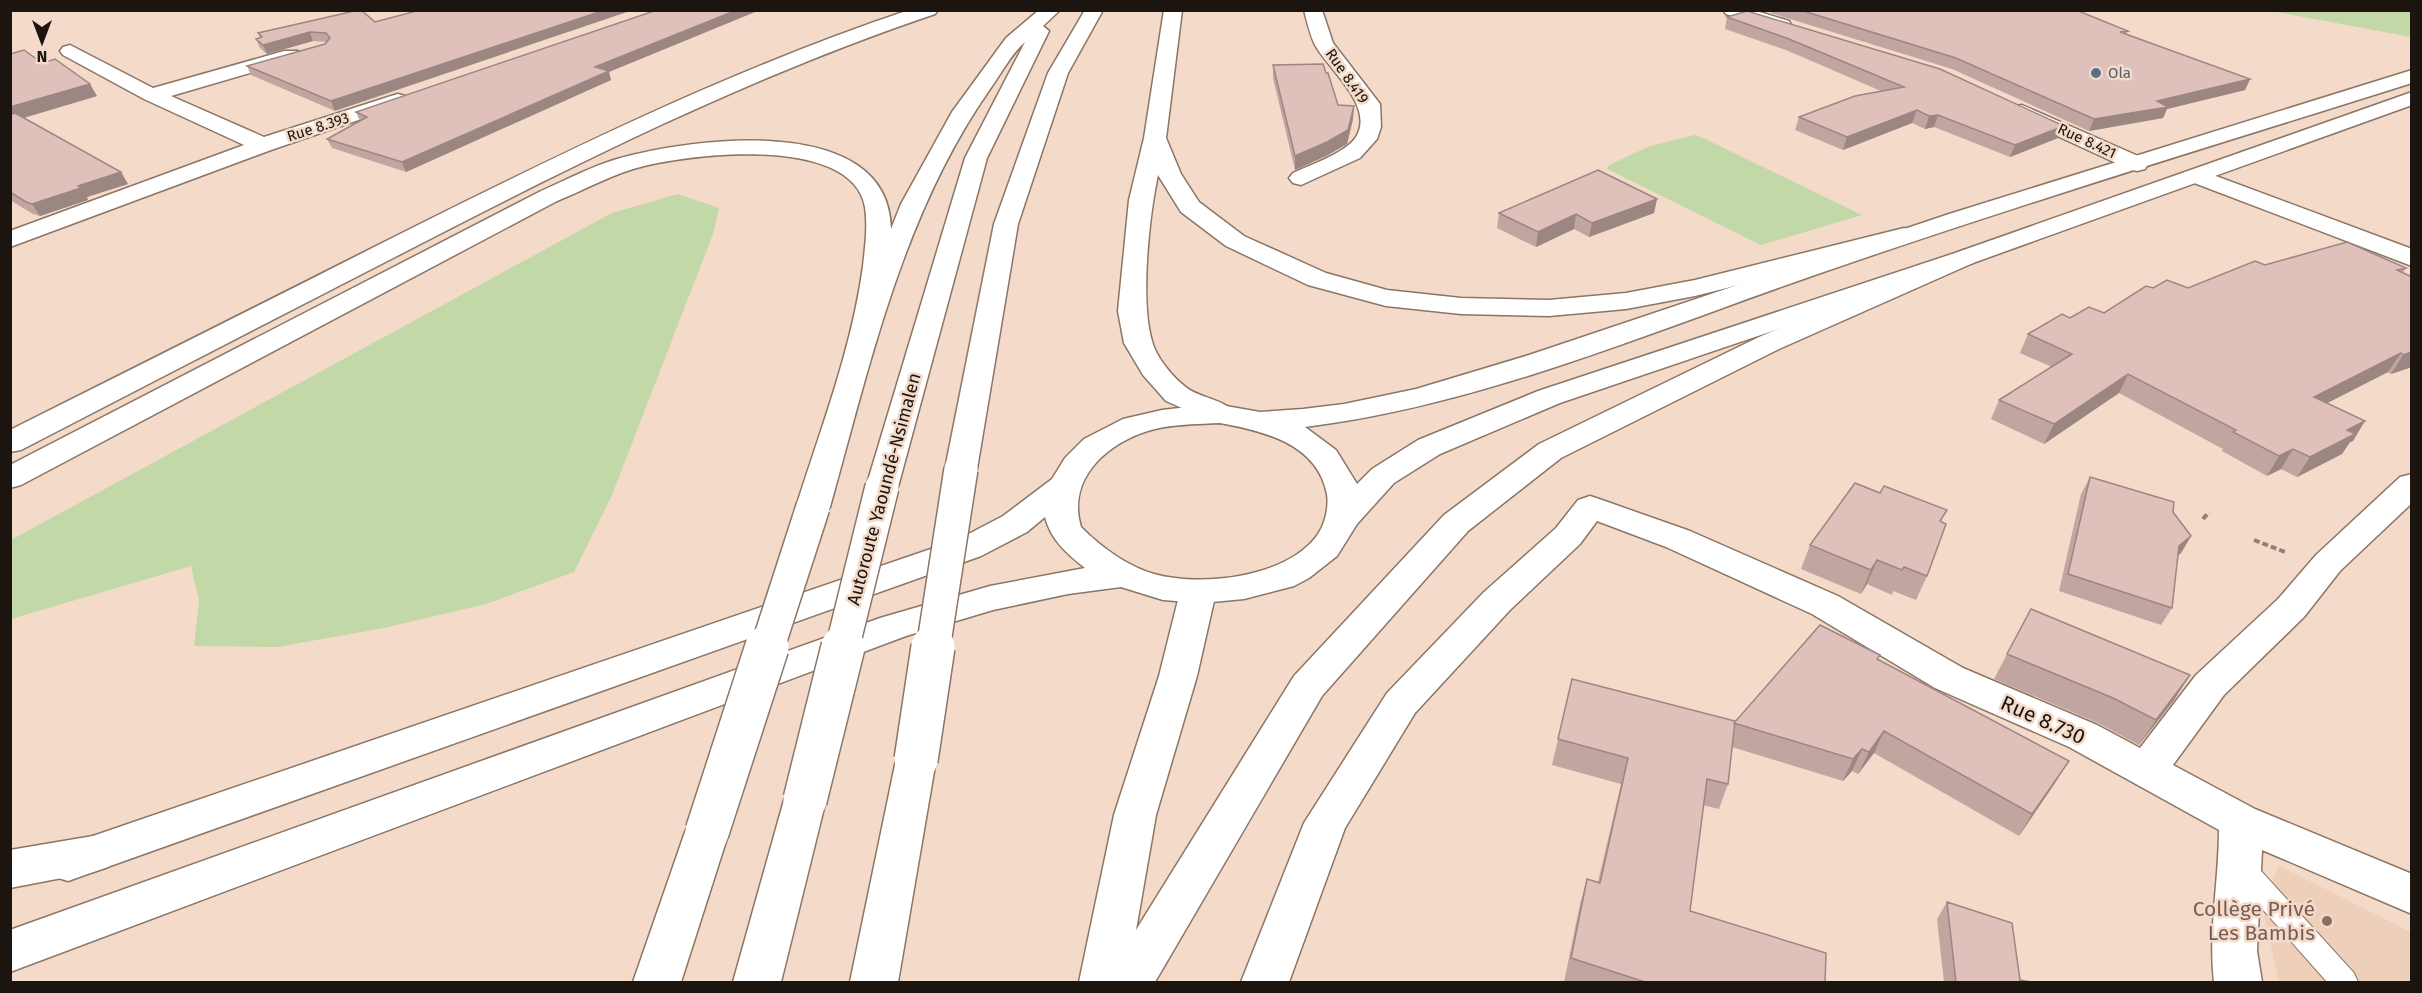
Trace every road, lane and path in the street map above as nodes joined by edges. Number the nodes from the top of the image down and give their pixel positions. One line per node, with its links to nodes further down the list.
1 (929, 10): 29 (main road)
2 (1094, 10): 50 (main road, bridge)
3 (1173, 10): 17 (main road)
4 (1313, 10): 21 (main road, Rue 8.419)
5 (1732, 10): 8 (main road)
6 (1788, 10): 8 (main road)
7 (1051, 11): 26 (main road); 49 (main road, Autoroute Yaoundé-Nsimalen, bridge)
8 (1763, 20): 9 (main road)
9 (1805, 32)
10 (311, 50): 14 (main road)
11 (70, 51): 14 (main road)
12 (2412, 75): 19 (main road)
13 (418, 94): 18 (main road, Rue 8.393)
14 (151, 95): 18 (main road)
15 (2412, 98): 20 (main road)
16 (2008, 105): 19 (main road, Rue 8.421)
17 (1155, 138): 22 (main road); 27 (main road)
18 (263, 145): 23 (main road, Rue 8.393)
19 (2137, 164): 22 (main road)
20 (2197, 176): 24 (main road); 25 (main road)
21 (1301, 178)
22 (1904, 236): 28 (main road)
23 (11, 240)
24 (1964, 258): 34 (main road); 52 (main road)
25 (2412, 258)
26 (869, 316): 30 (main road); 48 (main road, bridge)
27 (1220, 414): 28 (main road); 32 (main road)
28 (1262, 421): 34 (main road)
29 (10, 443)
30 (10, 478)
31 (2412, 484): 40 (main road)
32 (1065, 485): 38 (main road); 42 (main road)
33 (2209, 512): 35 (path)
34 (1345, 516): 39 (main road)
35 (2203, 519)
36 (2254, 540): 37 (path)
37 (2285, 552)
38 (1125, 575): 39 (main road); 47 (main road)
39 (1198, 592): 51 (main road)
40 (2146, 771): 41 (main road, Rue 8.730); 53 (main road, Rue 8.730)
41 (2240, 821): 43 (main road); 46 (main road, Rue 8.730)
42 (93, 854): 44 (main road); 45 (main road)
43 (2241, 867): 54 (main road); 55 (lane)
44 (10, 869)
45 (10, 882)
46 (2412, 895)
47 (10, 951)
48 (657, 982)
49 (757, 982)
50 (874, 982)
51 (1103, 982)
52 (1130, 982)
53 (1265, 982)
54 (2238, 982)
55 (2344, 982)

